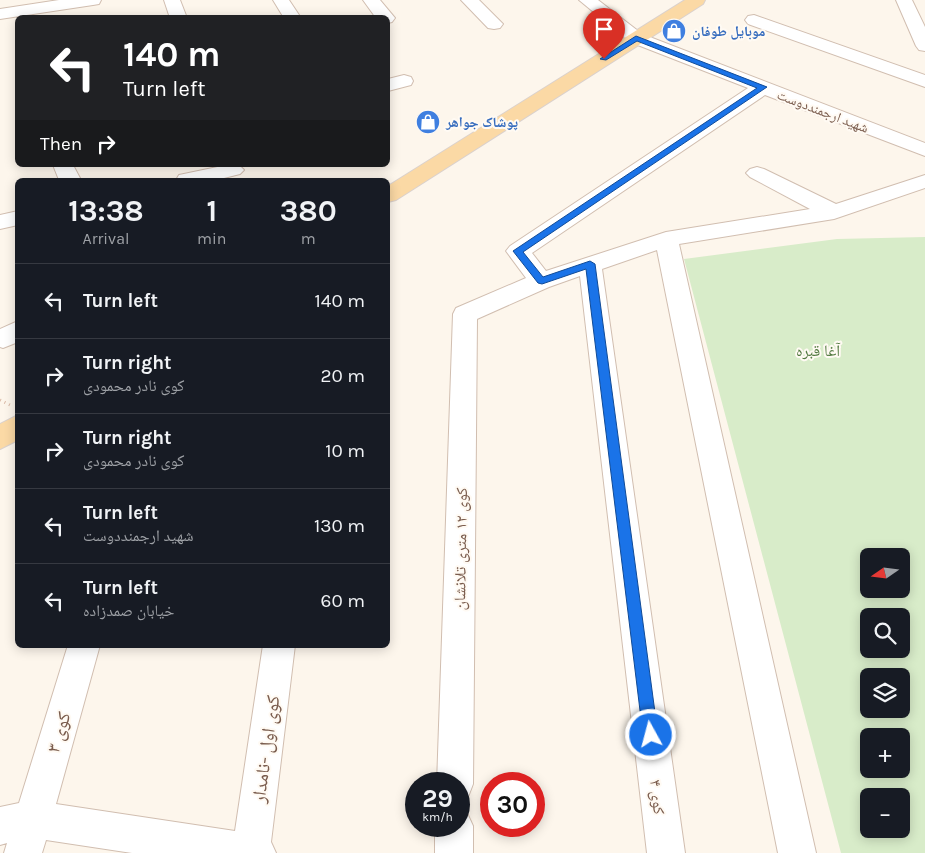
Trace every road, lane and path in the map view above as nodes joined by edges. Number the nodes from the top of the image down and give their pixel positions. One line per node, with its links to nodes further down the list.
1 (94, 0): 9 (street)
2 (172, 0): 11 (street)
3 (281, 0): 12 (street)
4 (371, 0): 13 (street)
5 (469, 0): 15 (street)
6 (587, 0): 16 (street, شهید ارجمنددوست)
7 (697, 0): 16 (main road)
8 (904, 0): 17 (street)
9 (69, 7): 10 (street)
10 (0, 14)
11 (177, 15)
12 (291, 15)
13 (384, 15)
14 (754, 20): 18 (street)
15 (494, 24)
16 (636, 38): 19 (street, شهید ارجمنددوست); 25 (main road)
17 (925, 46)
18 (925, 81)
19 (763, 87): 20 (street, شهید ارجمنددوست); 31 (street)
20 (925, 150)
21 (233, 172): 23 (street)
22 (757, 173): 26 (street)
23 (198, 178)
24 (925, 181): 26 (street)
25 (390, 194)
26 (834, 212): 29 (street)
27 (15, 219): 28 (street)
28 (0, 222)
29 (666, 240): 30 (street); 44 (street)
30 (590, 264): 31 (street); 43 (street, کوی ۴)
31 (542, 281): 36 (street, کوی ۱۲ متری تلانشان)
32 (15, 428): 33 (main road)
33 (0, 438)
34 (83, 648): 37 (street, کوی ۳)
35 (279, 648): 40 (street, کوی اول -نامدار)
36 (455, 772)
37 (18, 833): 39 (street)
38 (454, 837): 42 (street)
39 (158, 846): 40 (street)
40 (251, 852): 41 (street)
41 (257, 853)
42 (454, 853)
43 (666, 853)
44 (797, 853)

